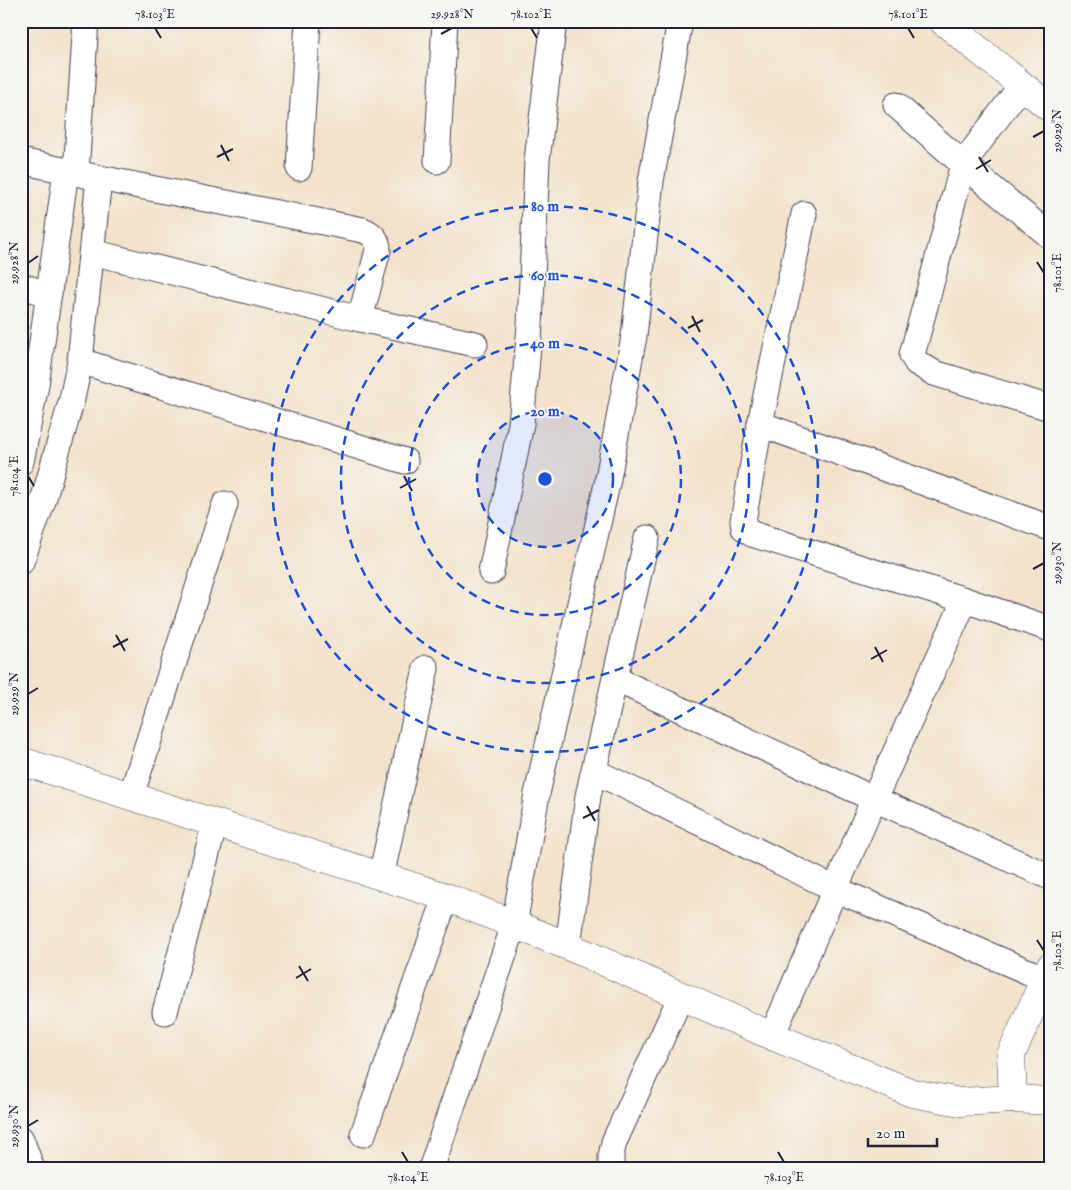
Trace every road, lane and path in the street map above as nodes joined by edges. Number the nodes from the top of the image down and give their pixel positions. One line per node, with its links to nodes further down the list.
1 (86, 21): 14 (street)
2 (308, 21): 13 (street)
3 (445, 21): 11 (street)
4 (554, 21): 31 (street)
5 (680, 21): 45 (street)
6 (943, 21): 7 (street)
7 (1021, 86): 9 (street); 12 (street)
8 (896, 105): 12 (street)
9 (1050, 108)
10 (21, 161): 14 (street)
11 (438, 161)
12 (963, 164): 16 (street); 23 (street)
13 (299, 168)
14 (80, 174): 17 (street); 19 (street); 20 (street)
15 (804, 214): 24 (street)
16 (1050, 236)
17 (92, 252): 20 (street); 22 (street)
18 (21, 286): 19 (street)
19 (49, 294): 26 (street)
20 (360, 319): 21 (street)
21 (475, 344)
22 (80, 361): 25 (street); 30 (street)
23 (1050, 408)
24 (760, 424): 28 (street); 32 (street)
25 (405, 461)
26 (21, 462)
27 (226, 504): 38 (street)
28 (1050, 528)
29 (647, 538): 35 (street)
30 (21, 562)
31 (492, 572)
32 (964, 600): 33 (street); 39 (street)
33 (1050, 629)
34 (426, 668): 41 (street)
35 (615, 679): 37 (street); 39 (street)
36 (21, 761): 38 (street)
37 (594, 771): 43 (street); 46 (street)
38 (132, 796): 40 (street)
39 (874, 799): 42 (street); 43 (street)
40 (215, 823): 41 (street); 49 (street)
41 (381, 876): 44 (street)
42 (1050, 877)
43 (835, 889): 47 (street); 50 (street)
44 (446, 897): 45 (street); 53 (street)
45 (514, 925): 46 (street); 56 (street)
46 (568, 946): 48 (street)
47 (1047, 973): 51 (street)
48 (681, 996): 50 (street); 57 (street)
49 (165, 1012)
50 (772, 1036): 51 (street)
51 (1013, 1099): 52 (street)
52 (1050, 1102)
53 (363, 1134)
54 (21, 1139): 55 (street)
55 (32, 1169)
56 (431, 1169)
57 (611, 1169)

